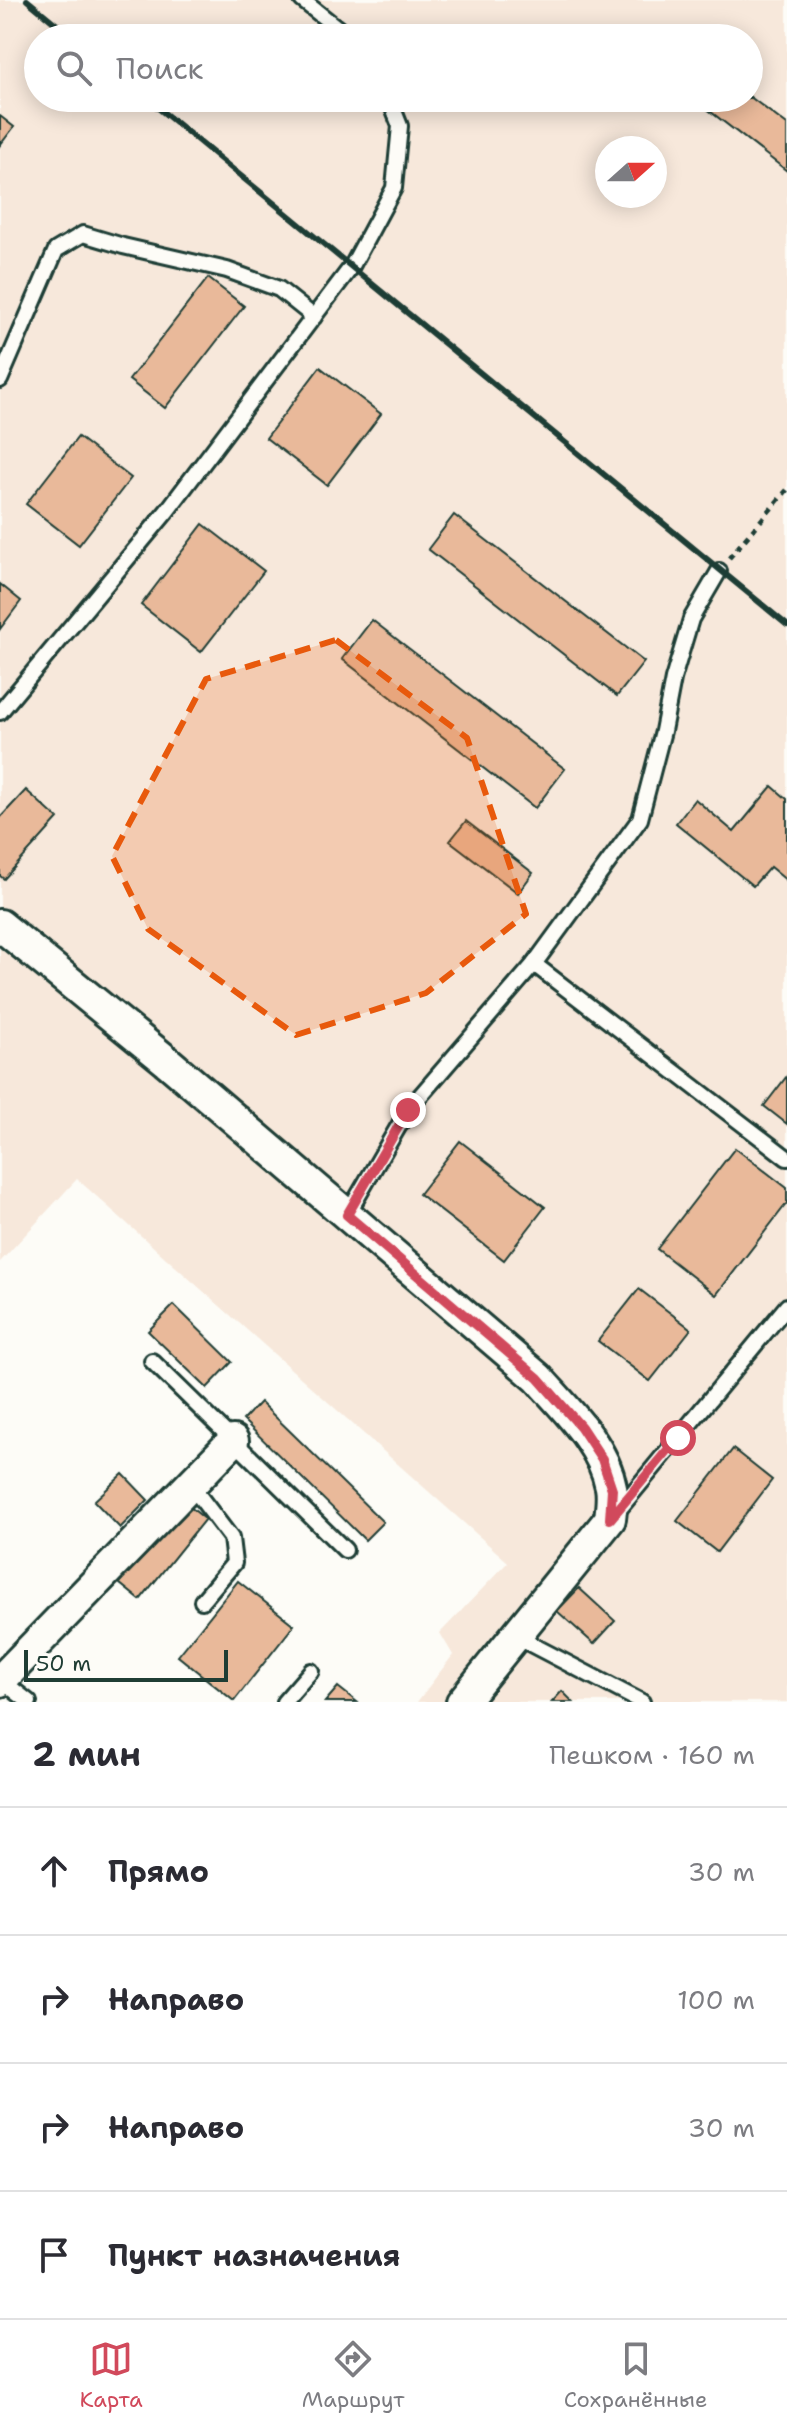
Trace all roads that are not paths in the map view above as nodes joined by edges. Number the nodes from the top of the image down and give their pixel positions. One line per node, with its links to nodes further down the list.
1 (302, 0): 2 (lane)
2 (332, 24)
3 (394, 112): 4 (lane)
4 (314, 317): 5 (lane); 8 (lane)
5 (5, 348): 6 (lane)
6 (0, 380)
7 (719, 571): 10 (lane)
8 (0, 712)
9 (0, 925): 12 (street)
10 (534, 964): 11 (lane); 12 (lane)
11 (787, 1158)
12 (347, 1215): 17 (street)
13 (787, 1306): 17 (lane)
14 (152, 1361): 15 (lane)
15 (233, 1441): 16 (street); 18 (lane)
16 (190, 1483): 19 (lane); 22 (street)
17 (610, 1519): 20 (street)
18 (345, 1550)
19 (202, 1601)
20 (517, 1637): 25 (street); 26 (lane)
21 (311, 1671): 24 (lane)
22 (0, 1681): 23 (lane)
23 (29, 1702)
24 (284, 1702)
25 (462, 1702)
26 (642, 1702)

